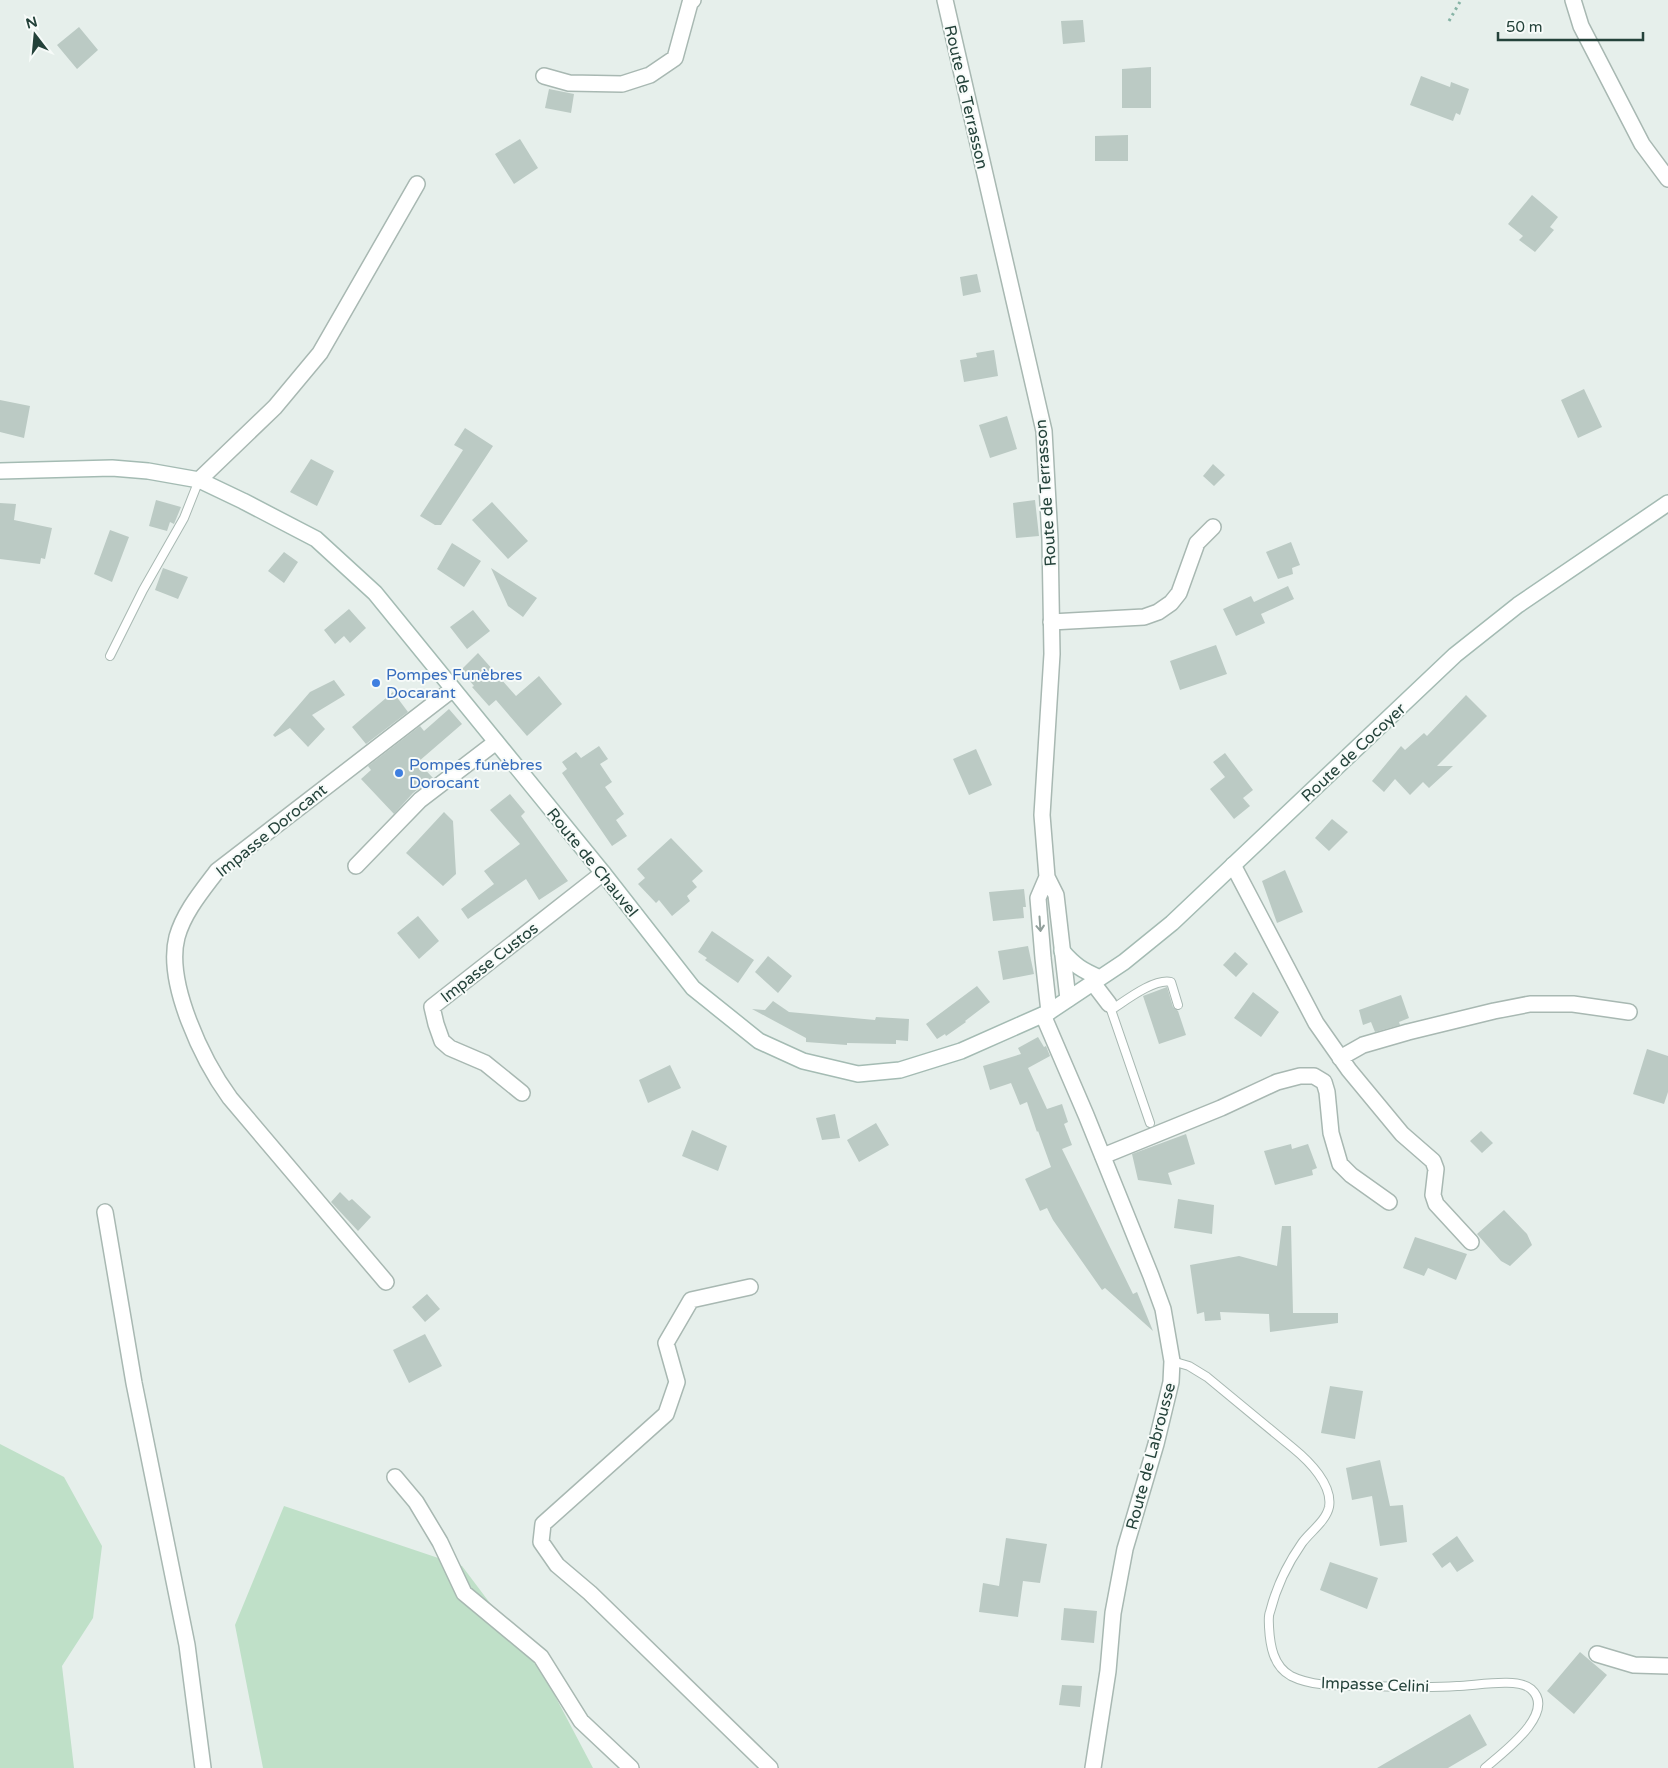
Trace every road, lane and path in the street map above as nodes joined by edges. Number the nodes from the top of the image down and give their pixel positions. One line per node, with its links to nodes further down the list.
1 (693, 0): 6 (street)
2 (945, 0): 13 (street, Route de Terrasson)
3 (1461, 0): 5 (path)
4 (1573, 0): 7 (street)
5 (1449, 22)
6 (544, 76)
7 (1668, 179)
8 (417, 184): 10 (street)
9 (0, 471): 10 (street, Route de Chauvel)
10 (199, 480): 14 (lane); 15 (street, Route de Chauvel)
11 (1668, 503): 17 (street, Route de Cocoyer)
12 (1213, 527): 13 (street)
13 (1051, 622): 20 (street, Route de Terrasson)
14 (110, 656)
15 (453, 689): 16 (street, Route de Chauvel); 35 (street, Impasse Dorocant)
16 (496, 742): 18 (street); 19 (street, Route de Chauvel)
17 (1233, 865): 22 (street, Route de Cocoyer); 28 (street)
18 (356, 866)
19 (603, 874): 27 (street, Route de Chauvel); 29 (street, Impasse Custos)
20 (1047, 877): 21 (street, Route de Terrasson); 27 (street, Route de Terrasson, one-way to 27)
21 (1062, 951): 22 (street); 23 (street, Route de Terrasson)
22 (1096, 980): 23 (street, Route de Cocoyer); 25 (street)
23 (1068, 1000): 27 (street, Route de Cocoyer)
24 (1178, 1005): 25 (lane)
25 (1110, 1007): 30 (lane)
26 (1629, 1012): 28 (street)
27 (1046, 1014): 31 (street, Route de Labrousse)
28 (1340, 1058): 34 (street)
29 (522, 1093)
30 (1150, 1123)
31 (1103, 1156): 32 (street); 37 (street, Route de Labrousse)
32 (1389, 1202)
33 (105, 1212): 41 (street)
34 (1471, 1242)
35 (386, 1282)
36 (750, 1287): 43 (street)
37 (1172, 1361): 44 (street, Route de Labrousse); 45 (lane, Impasse Celini)
38 (394, 1476): 42 (street)
39 (1598, 1654): 40 (street)
40 (1668, 1666)
41 (203, 1768)
42 (631, 1768)
43 (770, 1768)
44 (1093, 1768)
45 (1485, 1768)

